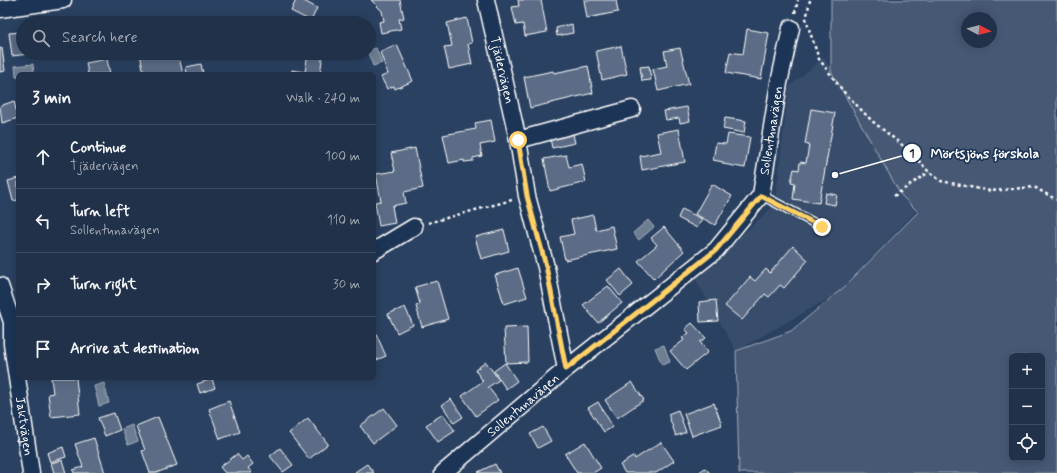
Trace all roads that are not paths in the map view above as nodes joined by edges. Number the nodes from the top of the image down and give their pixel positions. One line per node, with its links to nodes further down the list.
1 (63, 0): 3 (street)
2 (486, 0): 6 (street, Tjädervägen)
3 (0, 9)
4 (791, 28): 7 (street, Sollentunavägen)
5 (632, 109): 6 (street)
6 (518, 140): 13 (street, Tjädervägen)
7 (761, 196): 9 (lane); 13 (street, Sollentunavägen)
8 (414, 227): 10 (street)
9 (822, 227)
10 (376, 250)
11 (0, 286): 12 (street, Jaktvägen)
12 (15, 321): 14 (street, Jaktvägen)
13 (566, 369): 17 (street, Sollentunavägen)
14 (16, 371)
15 (17, 380): 16 (street, Jaktvägen)
16 (31, 473)
17 (443, 473)

